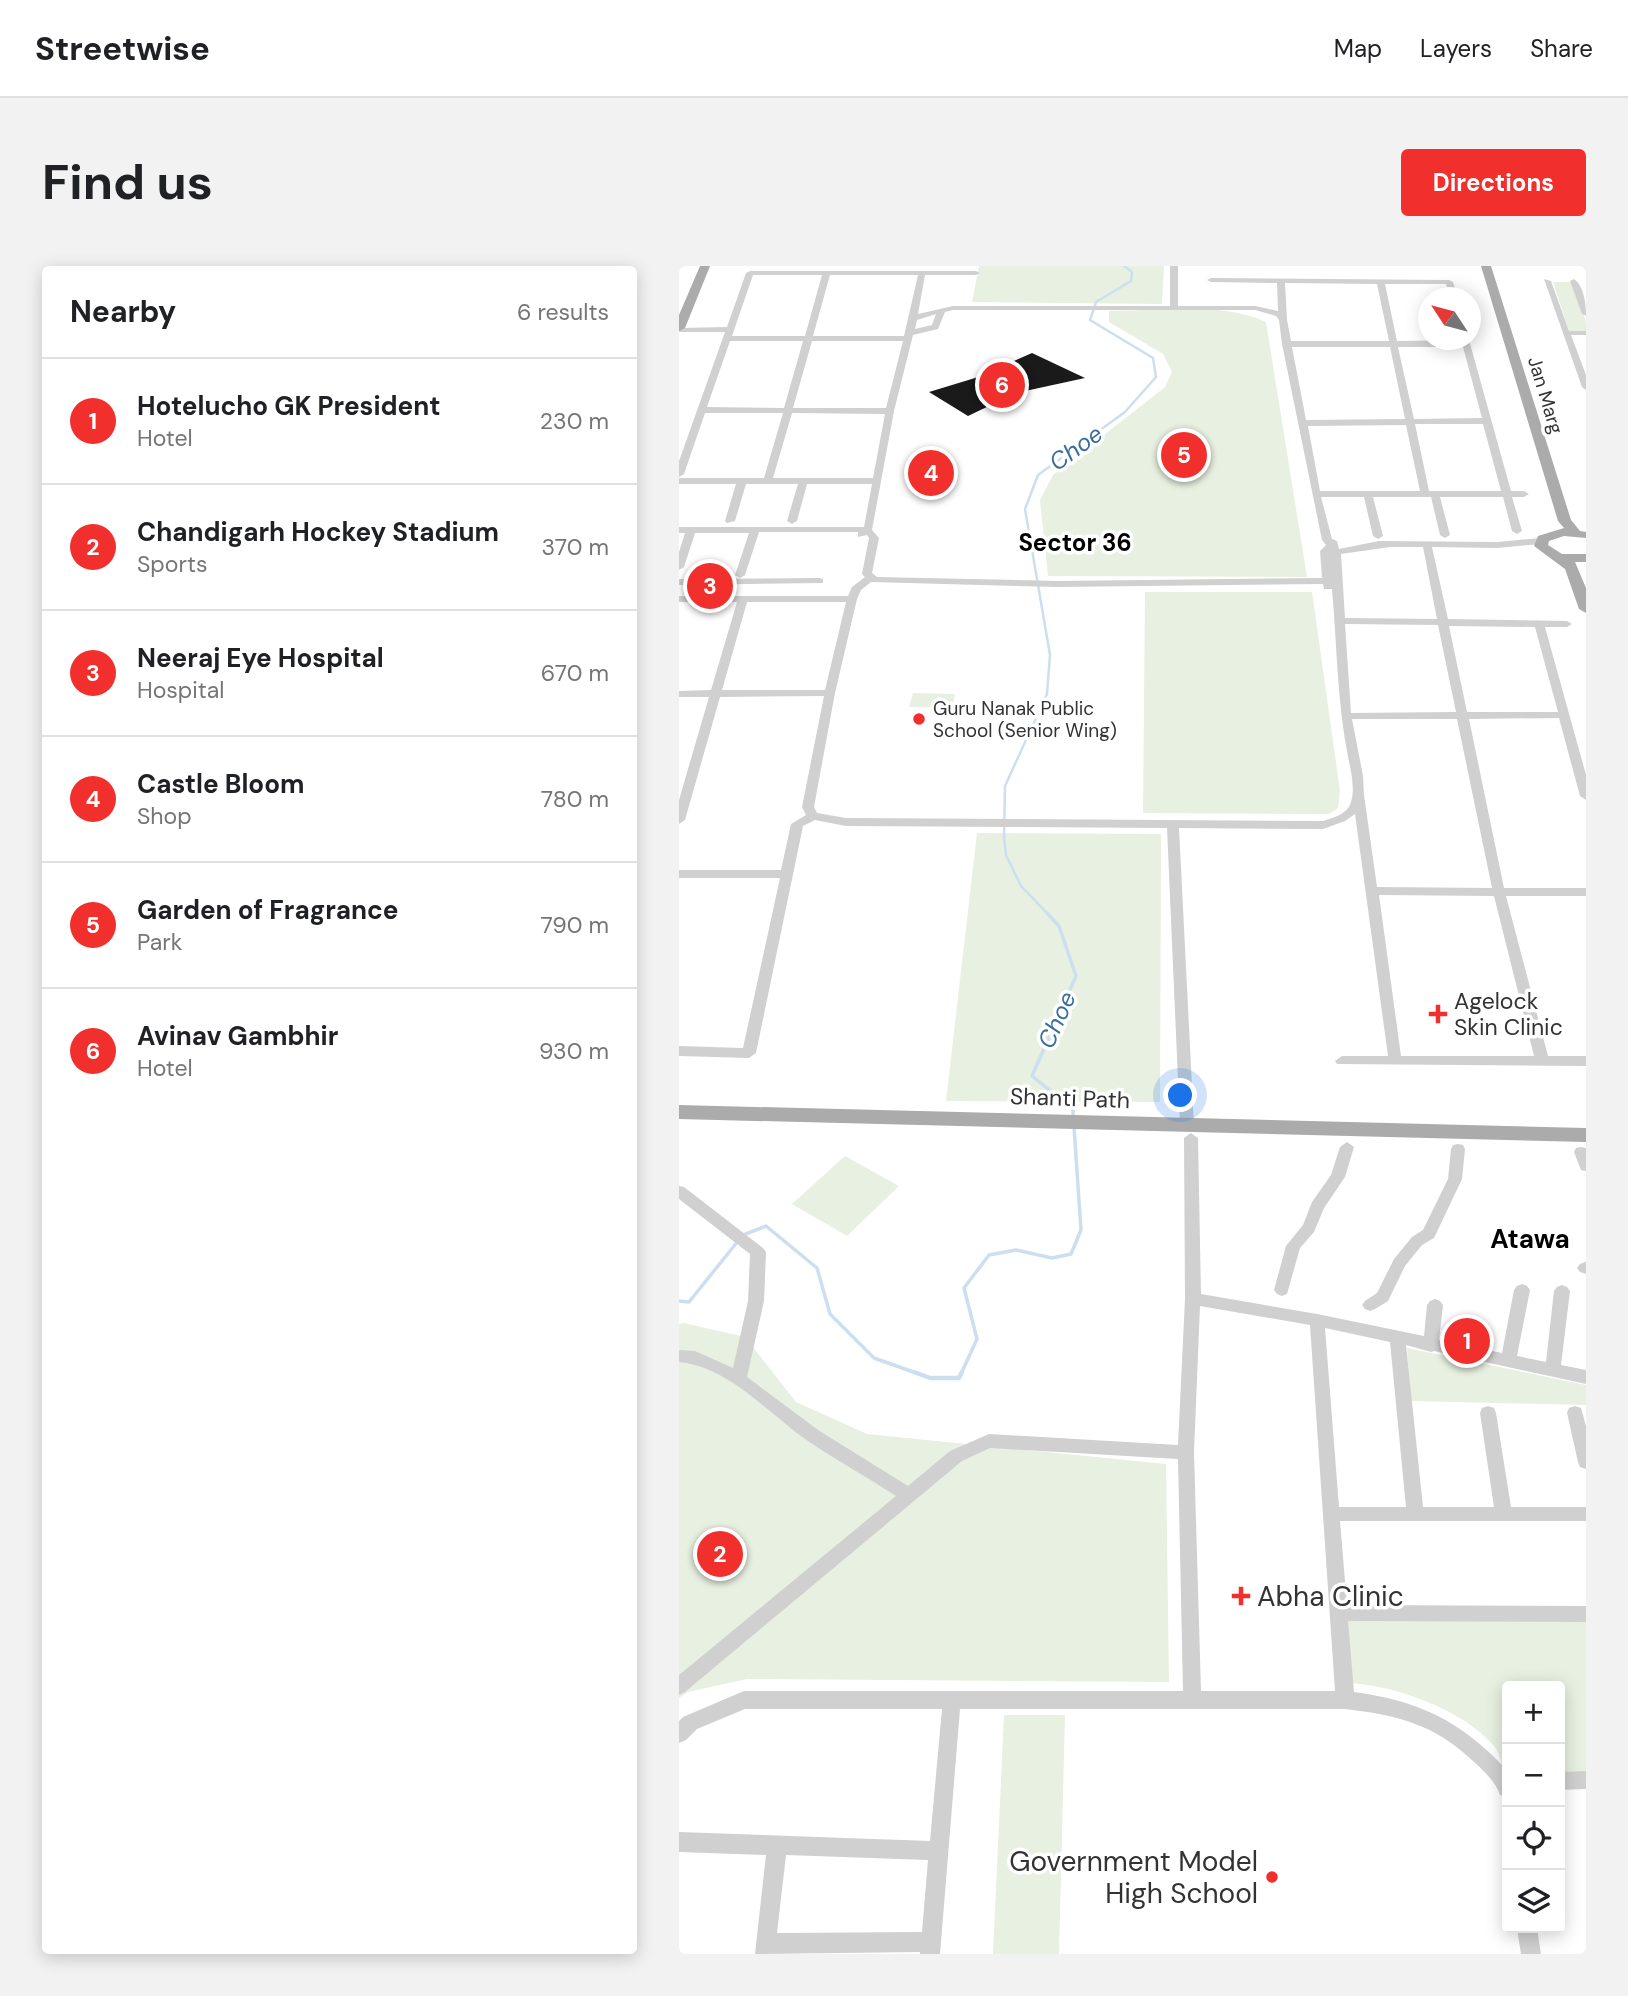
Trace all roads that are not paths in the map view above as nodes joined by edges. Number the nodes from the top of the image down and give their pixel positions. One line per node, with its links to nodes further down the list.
1 (698, 266): 17 (main road)
2 (705, 266): 21 (main road)
3 (1174, 266): 15 (street)
4 (1478, 266): 57 (main road, Jan Marg)
5 (1486, 266): 59 (main road, Jan Marg)
6 (827, 273): 7 (street); 22 (street); 27 (street)
7 (922, 273): 8 (street); 19 (street)
8 (976, 273)
9 (1211, 280): 10 (street)
10 (1281, 281): 11 (street); 20 (street)
11 (1380, 281): 14 (street); 30 (street)
12 (1547, 281): 23 (street)
13 (1574, 281): 18 (street)
14 (1451, 287)
15 (1174, 308): 16 (street); 20 (street)
16 (942, 309): 19 (street); 25 (street)
17 (679, 310)
18 (1586, 314)
19 (913, 319): 25 (street)
20 (1283, 320): 29 (street)
21 (679, 329): 22 (street)
22 (730, 329): 26 (street)
23 (1566, 333): 24 (street); 32 (street)
24 (1586, 333)
25 (909, 335): 27 (street); 35 (street)
26 (727, 338): 27 (street); 33 (street)
27 (808, 338): 34 (street)
28 (1418, 343): 30 (street)
29 (1286, 344): 30 (street); 38 (street)
30 (1394, 344): 37 (street)
31 (1468, 350): 36 (street)
32 (1586, 387)
33 (702, 410): 34 (street); 39 (street)
34 (788, 410): 35 (street); 42 (street)
35 (890, 411): 44 (street)
36 (1487, 421): 37 (street); 48 (street)
37 (1410, 422): 38 (street); 47 (street)
38 (1303, 423): 45 (street)
39 (679, 474)
40 (742, 480): 41 (street); 42 (street); 50 (street)
41 (679, 481)
42 (768, 481): 43 (street)
43 (803, 481): 44 (street); 51 (street)
44 (877, 481): 56 (street)
45 (1316, 494): 46 (street); 63 (street)
46 (1368, 494): 47 (street); 60 (street)
47 (1430, 494): 48 (street); 58 (street)
48 (1507, 494): 49 (street); 55 (street)
49 (1524, 494)
50 (730, 521)
51 (793, 521)
52 (679, 530): 53 (street)
53 (691, 530): 54 (street); 66 (street)
54 (755, 530): 56 (street); 69 (street)
55 (1517, 531)
56 (864, 533): 70 (street)
57 (1554, 533): 59 (main road); 62 (main road)
58 (1445, 535)
59 (1580, 535)
60 (1378, 536)
61 (1427, 545): 62 (street); 63 (street); 78 (street)
62 (1543, 546): 65 (main road)
63 (1333, 548): 72 (street)
64 (1586, 558): 65 (main road); 67 (main road)
65 (1565, 559): 76 (main road)
66 (679, 567)
67 (1586, 572)
68 (679, 575): 69 (street)
69 (740, 575): 71 (street)
70 (865, 581): 72 (street); 75 (street)
71 (679, 582)
72 (1332, 585): 77 (street)
73 (679, 599): 74 (street)
74 (743, 599): 75 (street); 83 (street)
75 (852, 599): 81 (street)
76 (1586, 609)
77 (1340, 621): 78 (street); 85 (street)
78 (1443, 621): 79 (street); 86 (street)
79 (1539, 623): 80 (street); 84 (street)
80 (1567, 624)
81 (830, 693): 83 (street); 89 (street)
82 (679, 694): 83 (street)
83 (715, 694): 90 (street)
84 (1566, 715): 86 (street); 88 (street)
85 (1346, 716): 86 (street); 87 (street)
86 (1463, 716): 95 (street)
87 (1359, 792): 91 (street); 94 (street)
88 (1586, 796)
89 (813, 816): 91 (street); 93 (street)
90 (679, 820)
91 (1173, 826): 105 (street)
92 (679, 874): 93 (street)
93 (786, 874): 97 (street)
94 (1373, 891): 95 (street); 99 (street)
95 (1499, 892): 96 (street); 101 (street)
96 (1586, 892)
97 (679, 1051)
98 (1342, 1061): 99 (street)
99 (1395, 1061): 101 (street)
100 (1586, 1061): 101 (street)
101 (1542, 1062)
102 (679, 1112): 104 (main road, Shanti Path)
103 (679, 1124): 104 (main road, Shanti Path)
104 (1021, 1127): 105 (main road, Shanti Path)
105 (1189, 1132): 108 (main road, Shanti Path); 113 (street)
106 (1347, 1147): 110 (street)
107 (1458, 1149): 115 (street)
108 (1585, 1150)
109 (679, 1191): 123 (street)
110 (1282, 1290)
111 (1521, 1290): 120 (street)
112 (1562, 1291): 121 (street)
113 (1193, 1299): 116 (street); 126 (street)
114 (1435, 1304): 118 (street)
115 (1370, 1305)
116 (1317, 1320): 117 (street); 129 (street)
117 (1397, 1339): 118 (street); 132 (street)
118 (1431, 1346): 120 (street)
119 (679, 1356): 123 (street)
120 (1508, 1361): 121 (street)
121 (1553, 1370): 122 (street)
122 (1586, 1377)
123 (738, 1379): 128 (street)
124 (1488, 1413): 130 (street)
125 (1576, 1413): 127 (street)
126 (1186, 1452): 128 (street); 137 (street)
127 (1586, 1462)
128 (909, 1495): 135 (street)
129 (1331, 1514): 132 (street); 133 (street)
130 (1504, 1514): 131 (street); 132 (street)
131 (1586, 1514)
132 (1415, 1515)
133 (1339, 1613): 134 (street); 138 (street)
134 (1586, 1614)
135 (679, 1686)
136 (952, 1700): 137 (street); 139 (street); 145 (street)
137 (1192, 1700): 138 (street)
138 (1345, 1700): 140 (street)
139 (679, 1734)
140 (1502, 1777)
141 (1586, 1780): 142 (street)
142 (1565, 1781)
143 (679, 1842): 144 (street)
144 (777, 1845): 145 (street); 147 (street)
145 (939, 1851): 148 (street)
146 (1528, 1933): 149 (street)
147 (766, 1948): 148 (street)
148 (930, 1948)
149 (1531, 1954)

